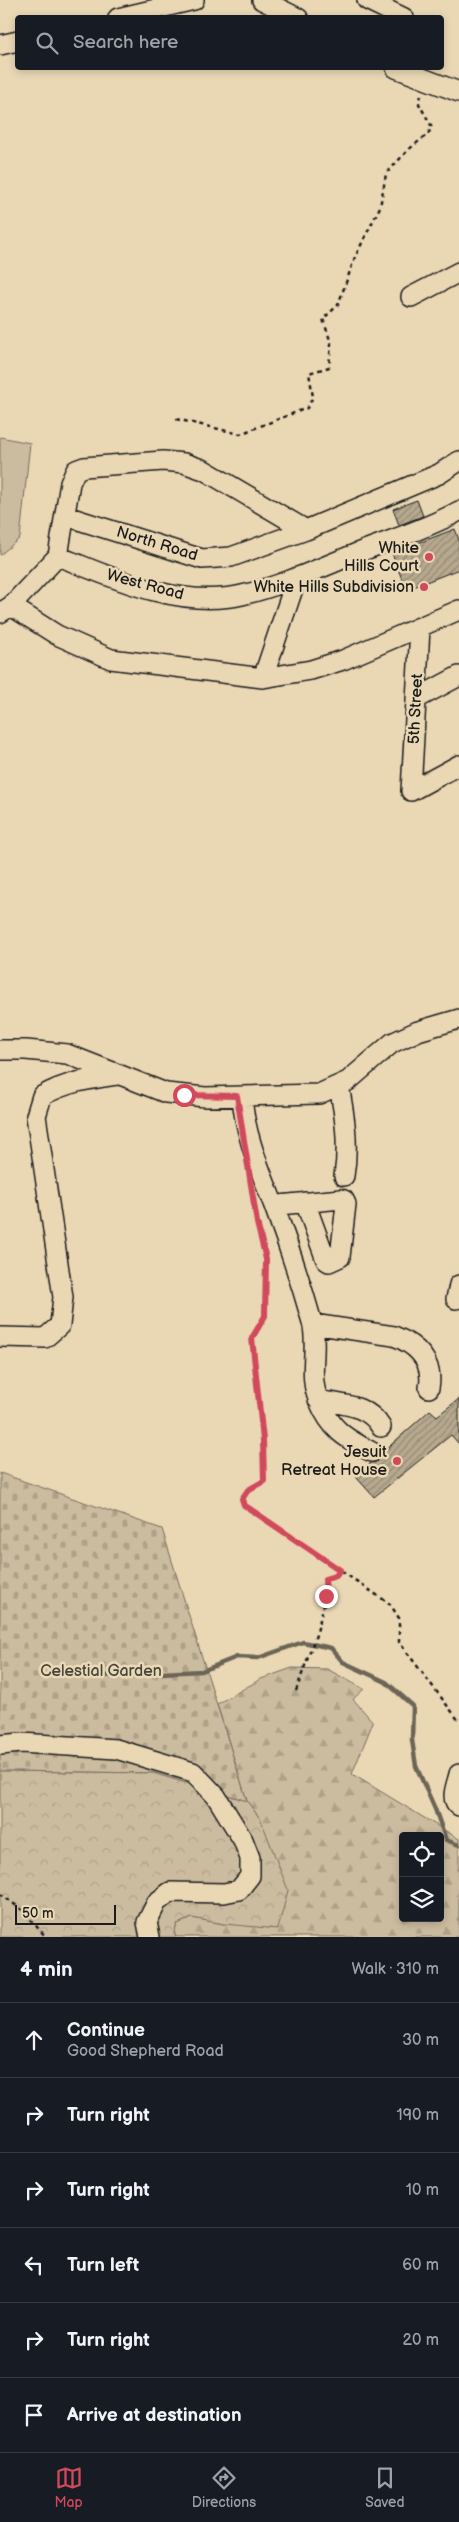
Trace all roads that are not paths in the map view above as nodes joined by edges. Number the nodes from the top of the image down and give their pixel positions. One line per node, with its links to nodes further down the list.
1 (194, 0): 4 (street)
2 (262, 0): 5 (street)
3 (368, 0): 6 (street)
4 (131, 15)
5 (292, 15)
6 (398, 15)
7 (15, 42): 8 (street)
8 (0, 45)
9 (403, 70): 10 (street)
10 (459, 92)
11 (459, 272): 12 (street)
12 (411, 297)
13 (459, 461): 16 (street, North Road)
14 (459, 511): 18 (street, West Road)
15 (66, 516): 16 (street, North Road); 16 (street); 17 (street)
16 (306, 530)
17 (58, 556): 18 (street, West Road); 19 (street)
18 (297, 577): 23 (street)
19 (6, 609): 23 (street)
20 (459, 610): 21 (street)
21 (420, 628): 23 (street); 24 (street, 5th Street)
22 (459, 676): 24 (street)
23 (264, 678)
24 (416, 699): 25 (street, 5th Street)
25 (459, 765)
26 (459, 1019): 31 (street)
27 (0, 1037): 29 (street)
28 (0, 1050): 29 (street)
29 (67, 1054): 30 (street)
30 (118, 1075): 32 (street); 37 (street)
31 (338, 1086): 32 (street); 33 (street)
32 (242, 1096): 35 (street)
33 (344, 1176)
34 (305, 1202): 35 (street)
35 (274, 1205): 36 (street)
36 (312, 1324): 38 (street); 39 (street)
37 (0, 1337)
38 (429, 1388)
39 (318, 1400): 40 (street); 41 (street)
40 (381, 1426)
41 (372, 1452)
42 (0, 1745): 45 (street)
43 (459, 1774): 44 (street)
44 (459, 1806)
45 (150, 1937)

